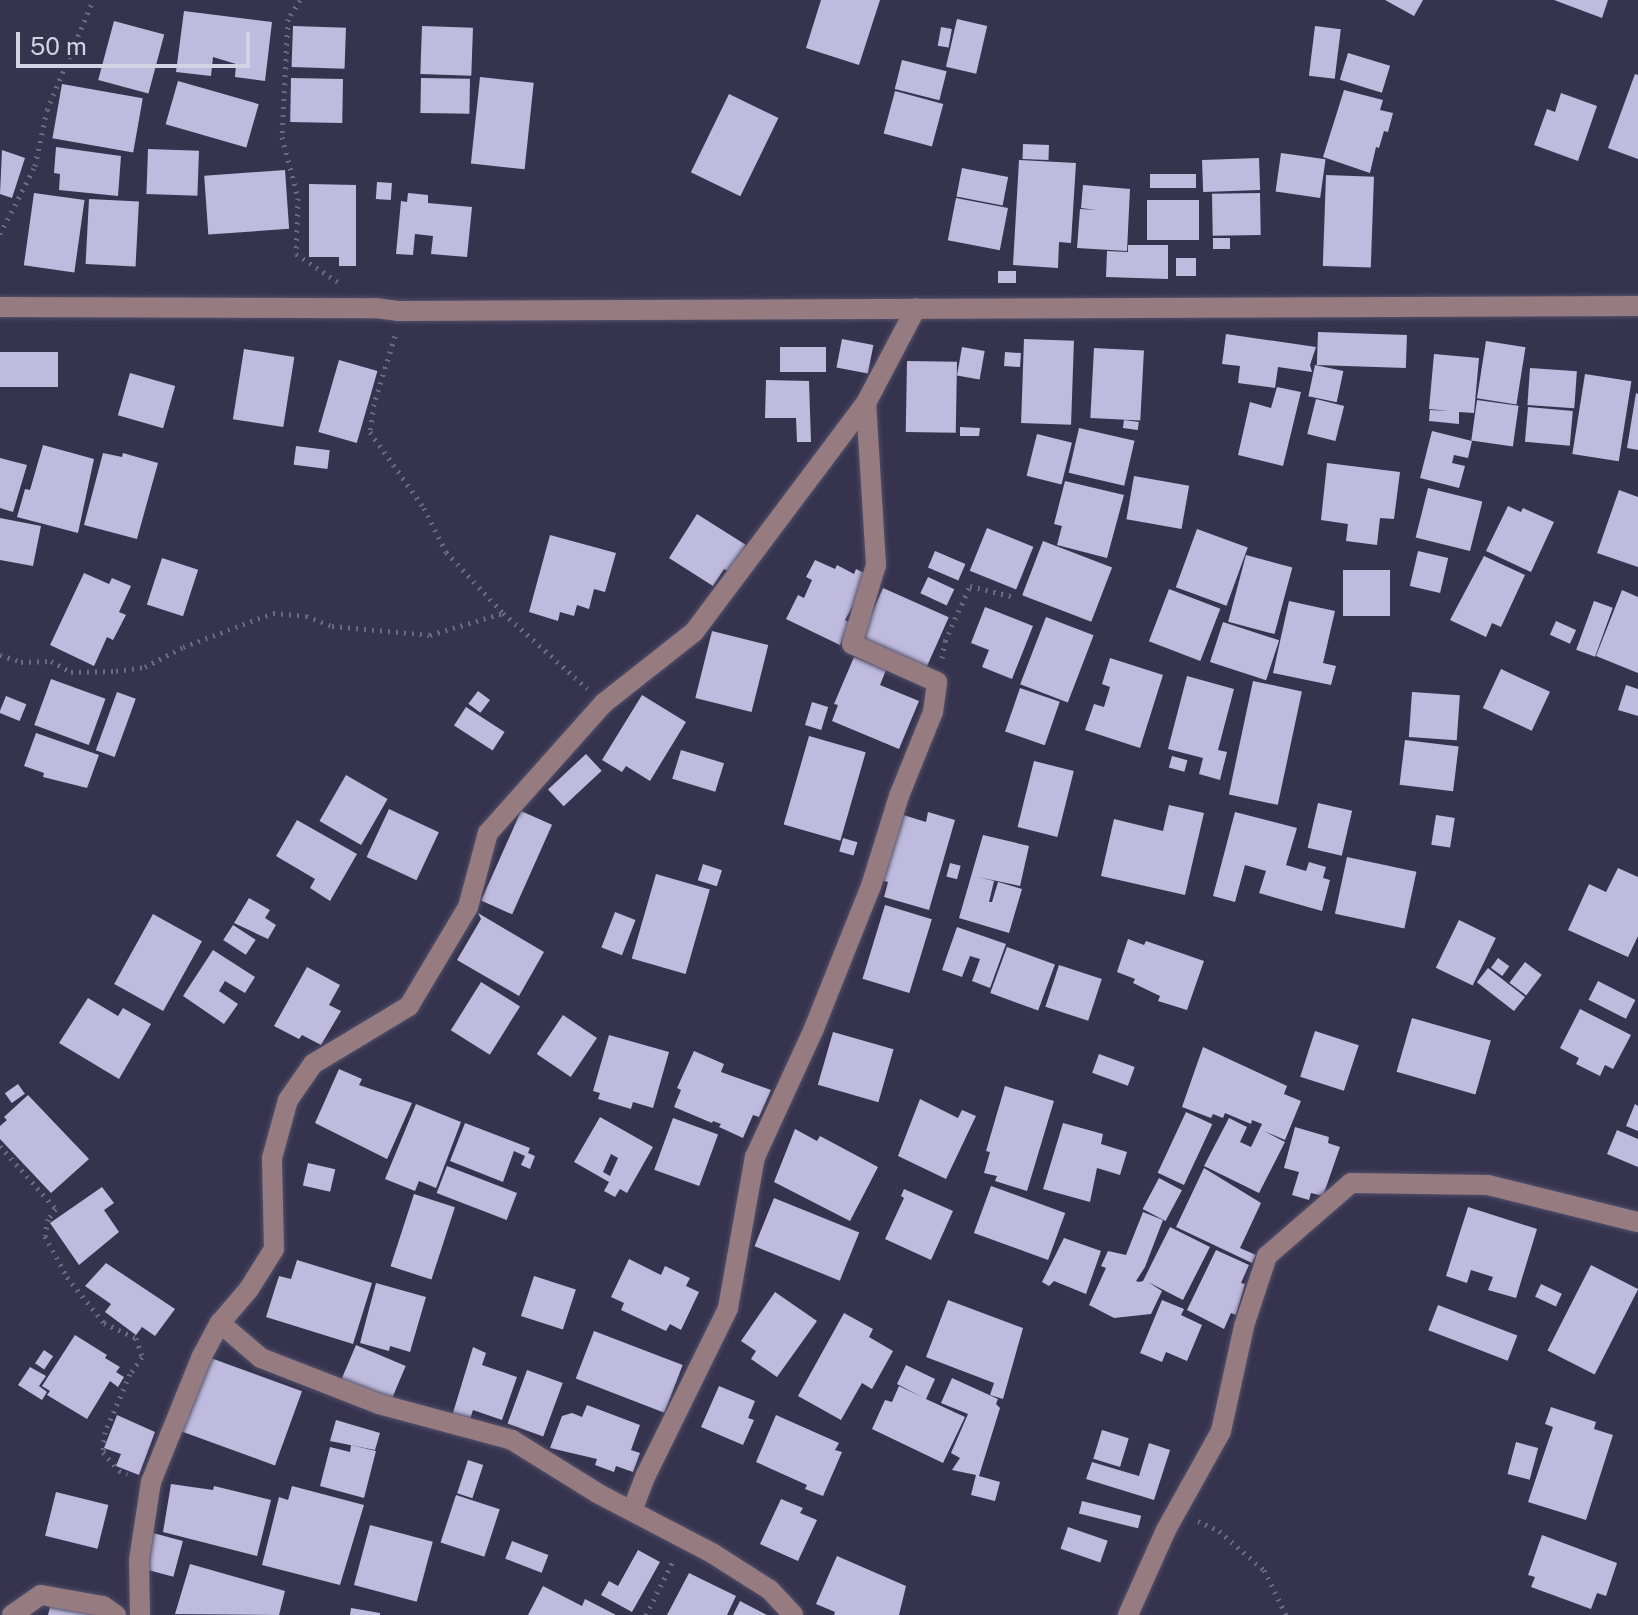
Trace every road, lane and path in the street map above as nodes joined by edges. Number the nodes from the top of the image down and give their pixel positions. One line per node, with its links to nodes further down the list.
1 (93, 0): 3 (path)
2 (300, 0): 6 (path)
3 (0, 234)
4 (1638, 306): 7 (street)
5 (0, 307): 6 (street)
6 (375, 308): 8 (street)
7 (916, 308): 8 (street); 9 (street)
8 (398, 311): 11 (path)
9 (866, 403): 13 (street); 14 (street)
10 (1011, 596): 13 (path)
11 (503, 613): 12 (path); 14 (path)
12 (0, 655)
13 (937, 682): 20 (street)
14 (604, 703): 17 (street)
15 (0, 1146): 18 (path)
16 (1638, 1222): 19 (street)
17 (220, 1323): 18 (street); 20 (street)
18 (151, 1482): 24 (street)
19 (1176, 1510): 27 (street); 28 (path)
20 (632, 1511): 21 (street)
21 (686, 1538): 25 (path); 26 (street)
22 (12, 1615): 23 (street)
23 (116, 1615)
24 (140, 1615)
25 (646, 1615)
26 (793, 1615)
27 (1128, 1615)
28 (1286, 1615)

